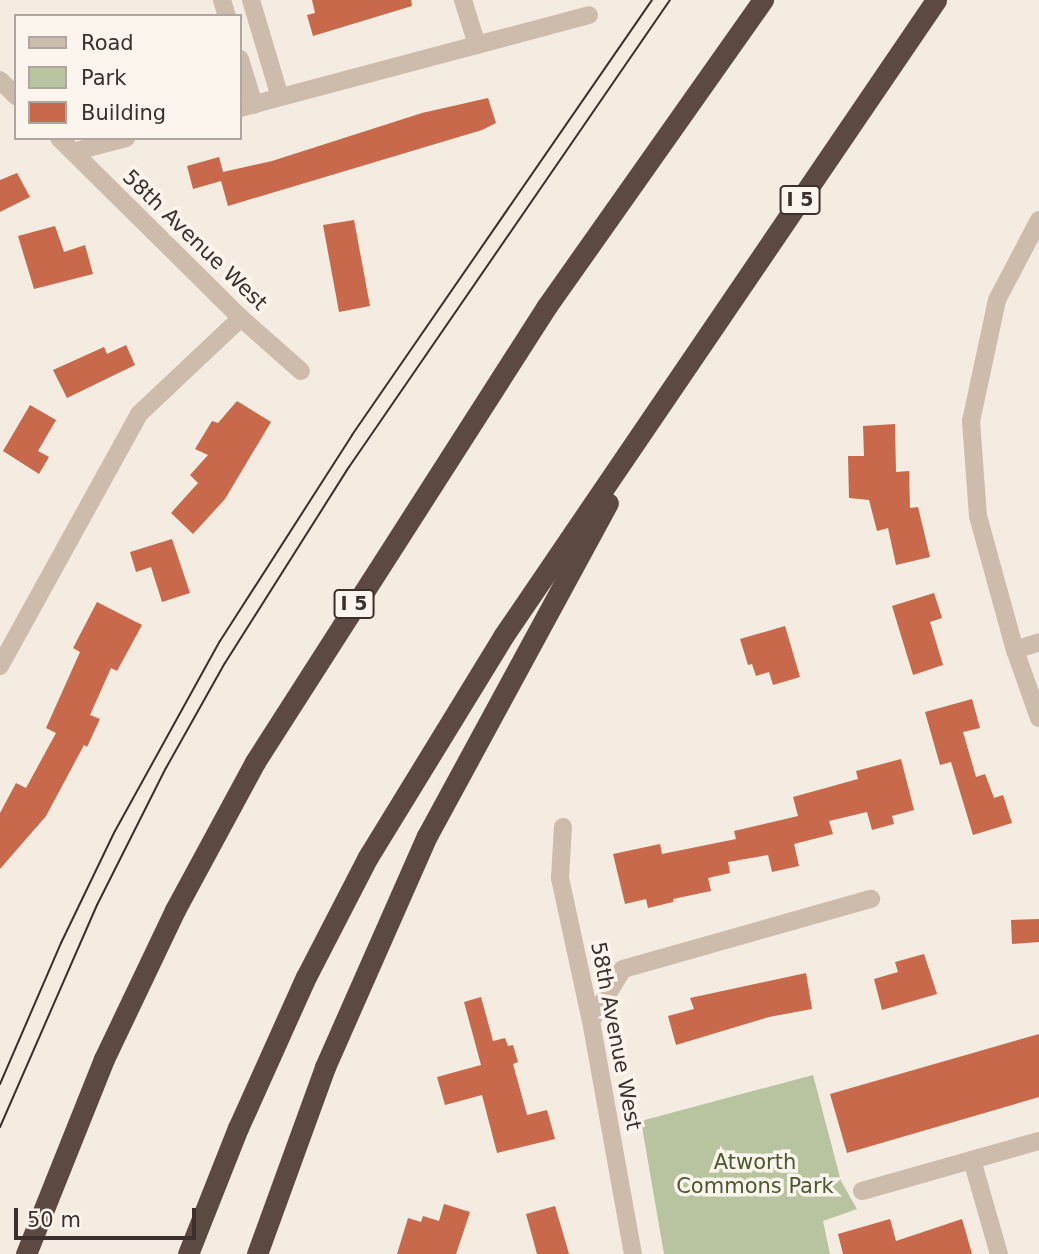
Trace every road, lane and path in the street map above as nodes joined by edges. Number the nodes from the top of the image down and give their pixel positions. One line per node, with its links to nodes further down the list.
1 (251, 0): 10 (street)
2 (463, 0): 6 (street)
3 (763, 0): 30 (highway, I 5)
4 (936, 0): 18 (highway, I 5)
5 (589, 15): 6 (street)
6 (477, 45): 10 (street)
7 (242, 72): 11 (street)
8 (0, 80): 9 (street)
9 (14, 94)
10 (280, 97): 11 (street)
11 (247, 106)
12 (61, 140): 14 (street, 58th Avenue West)
13 (118, 140): 14 (street)
14 (73, 152): 16 (street, 58th Avenue West)
15 (1039, 220): 21 (street)
16 (241, 318): 17 (street, 58th Avenue West); 19 (street)
17 (301, 371)
18 (664, 400): 31 (highway, I 5); 32 (highway)
19 (6, 641): 22 (street)
20 (1039, 642): 21 (street)
21 (1015, 650): 23 (street)
22 (0, 666)
23 (1039, 718)
24 (564, 827): 26 (street, 58th Avenue West)
25 (871, 899): 26 (street)
26 (591, 1021): 33 (street, 58th Avenue West)
27 (1039, 1141): 28 (street)
28 (972, 1160): 29 (street); 34 (street)
29 (862, 1191)
30 (26, 1254)
31 (188, 1254)
32 (257, 1254)
33 (633, 1254)
34 (999, 1254)

